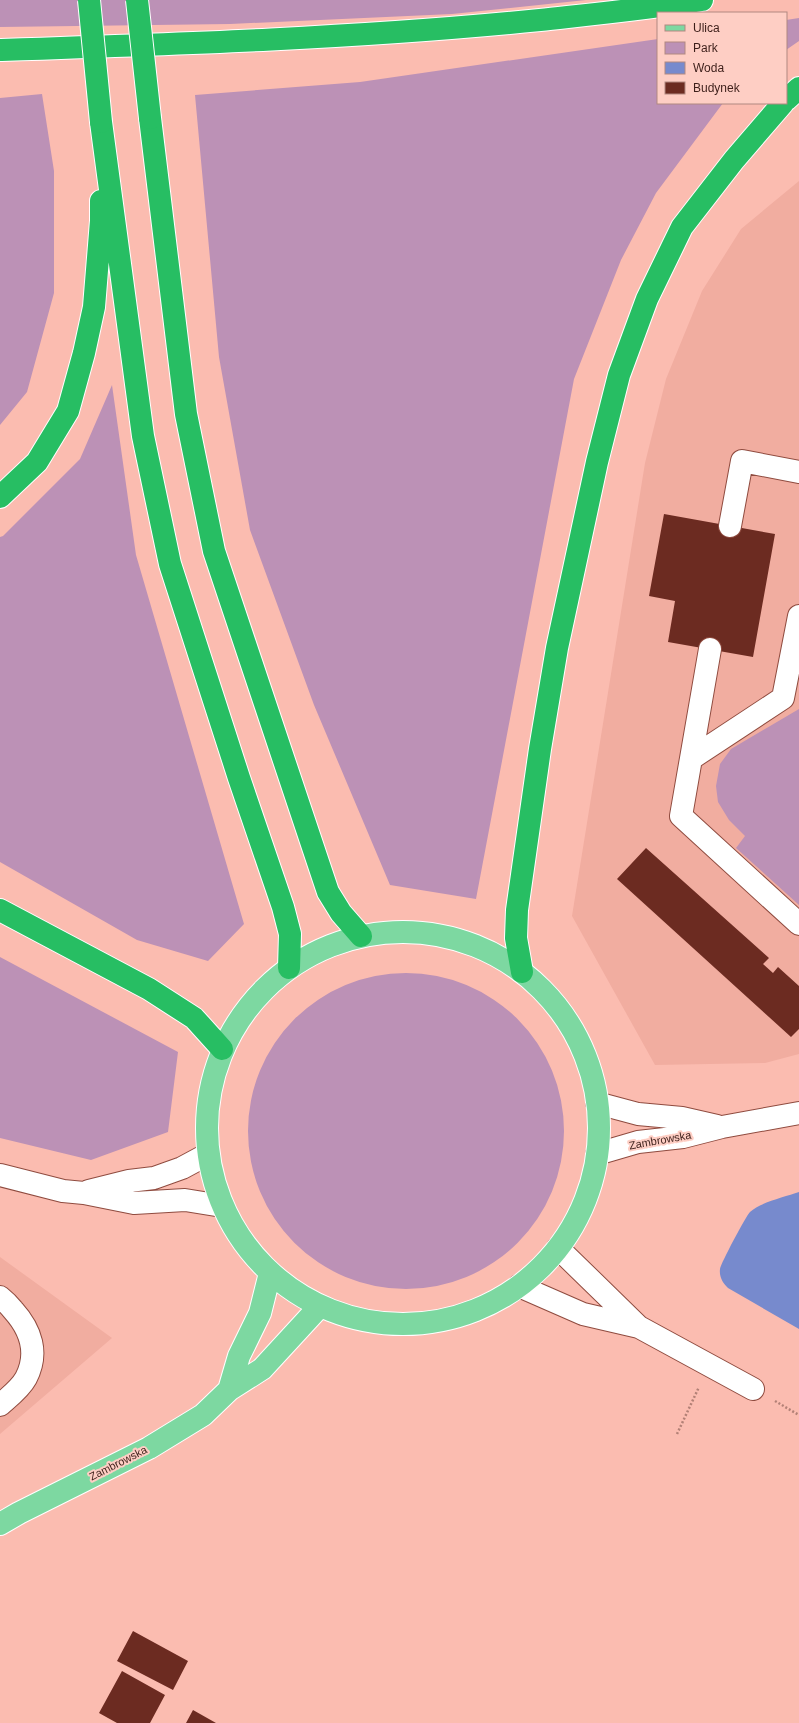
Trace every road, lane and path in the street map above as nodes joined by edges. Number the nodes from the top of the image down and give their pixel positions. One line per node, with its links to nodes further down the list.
1 (89, 0): 8 (highway, bridge)
2 (137, 0): 18 (highway, bridge)
3 (702, 0): 4 (highway)
4 (0, 50)
5 (799, 88): 6 (highway)
6 (787, 99)
7 (782, 104): 20 (highway)
8 (102, 122): 10 (highway); 19 (highway)
9 (799, 472): 11 (street)
10 (0, 497)
11 (730, 526)
12 (799, 616): 14 (street)
13 (710, 649): 15 (street)
14 (796, 650): 15 (street)
15 (692, 758): 17 (street)
16 (0, 910): 21 (highway)
17 (799, 924)
18 (361, 936): 19 (main road); 20 (main road)
19 (289, 968): 21 (main road)
20 (522, 972): 22 (main road)
21 (222, 1049): 25 (main road)
22 (597, 1103): 24 (street, Zambrowska); 26 (main road)
23 (799, 1113): 24 (street, Zambrowska)
24 (722, 1127): 26 (street, Zambrowska)
25 (208, 1154): 28 (street); 29 (main road)
26 (597, 1154): 30 (main road)
27 (0, 1175): 28 (street)
28 (84, 1193): 29 (street)
29 (222, 1206): 31 (main road)
30 (558, 1248): 32 (main road); 35 (street)
31 (270, 1273): 34 (main road); 38 (main road, Zambrowska)
32 (518, 1286): 34 (main road); 35 (street)
33 (0, 1297): 39 (street)
34 (320, 1306): 38 (main road, Zambrowska)
35 (639, 1327): 36 (street)
36 (709, 1365): 37 (street); 40 (path)
37 (753, 1389)
38 (229, 1390): 41 (main road, Zambrowska)
39 (0, 1405)
40 (677, 1434)
41 (0, 1524)

